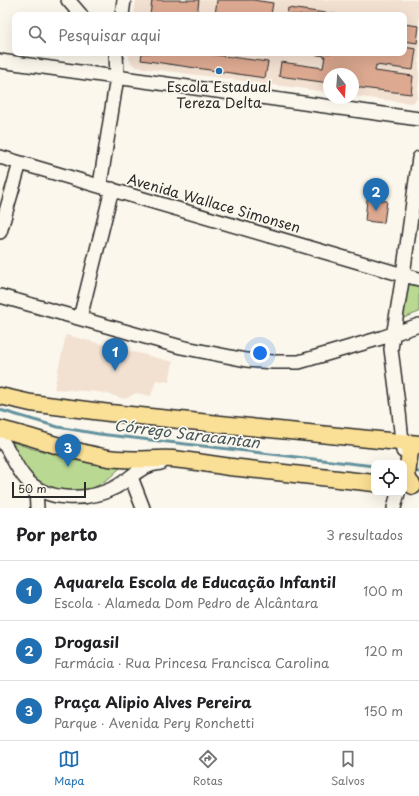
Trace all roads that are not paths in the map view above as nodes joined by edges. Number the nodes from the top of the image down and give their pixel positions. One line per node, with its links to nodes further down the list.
1 (68, 0): 3 (street)
2 (124, 0): 4 (street)
3 (78, 12)
4 (122, 12)
5 (115, 56): 7 (street)
6 (0, 60): 7 (street)
7 (117, 77): 8 (street); 12 (street)
8 (419, 119)
9 (0, 157): 11 (street, Avenida Wallace Simonsen)
10 (419, 158): 14 (street)
11 (20, 163): 12 (street, Avenida Wallace Simonsen); 13 (street)
12 (106, 187): 14 (street, Avenida Wallace Simonsen); 17 (street)
13 (0, 232)
14 (403, 275): 15 (street, Avenida Wallace Simonsen); 19 (street)
15 (419, 278)
16 (0, 296): 17 (street)
17 (80, 318): 19 (street)
18 (419, 325): 19 (street)
19 (392, 334): 23 (street)
20 (0, 396): 23 (main road)
21 (0, 429): 24 (main road)
22 (0, 438): 27 (street)
23 (410, 463)
24 (219, 466): 25 (street); 26 (main road)
25 (131, 477): 29 (street); 31 (street)
26 (371, 483)
27 (36, 489): 29 (street); 30 (street)
28 (397, 496): 32 (street)
29 (70, 503)
30 (37, 508)
31 (143, 508)
32 (394, 508)

